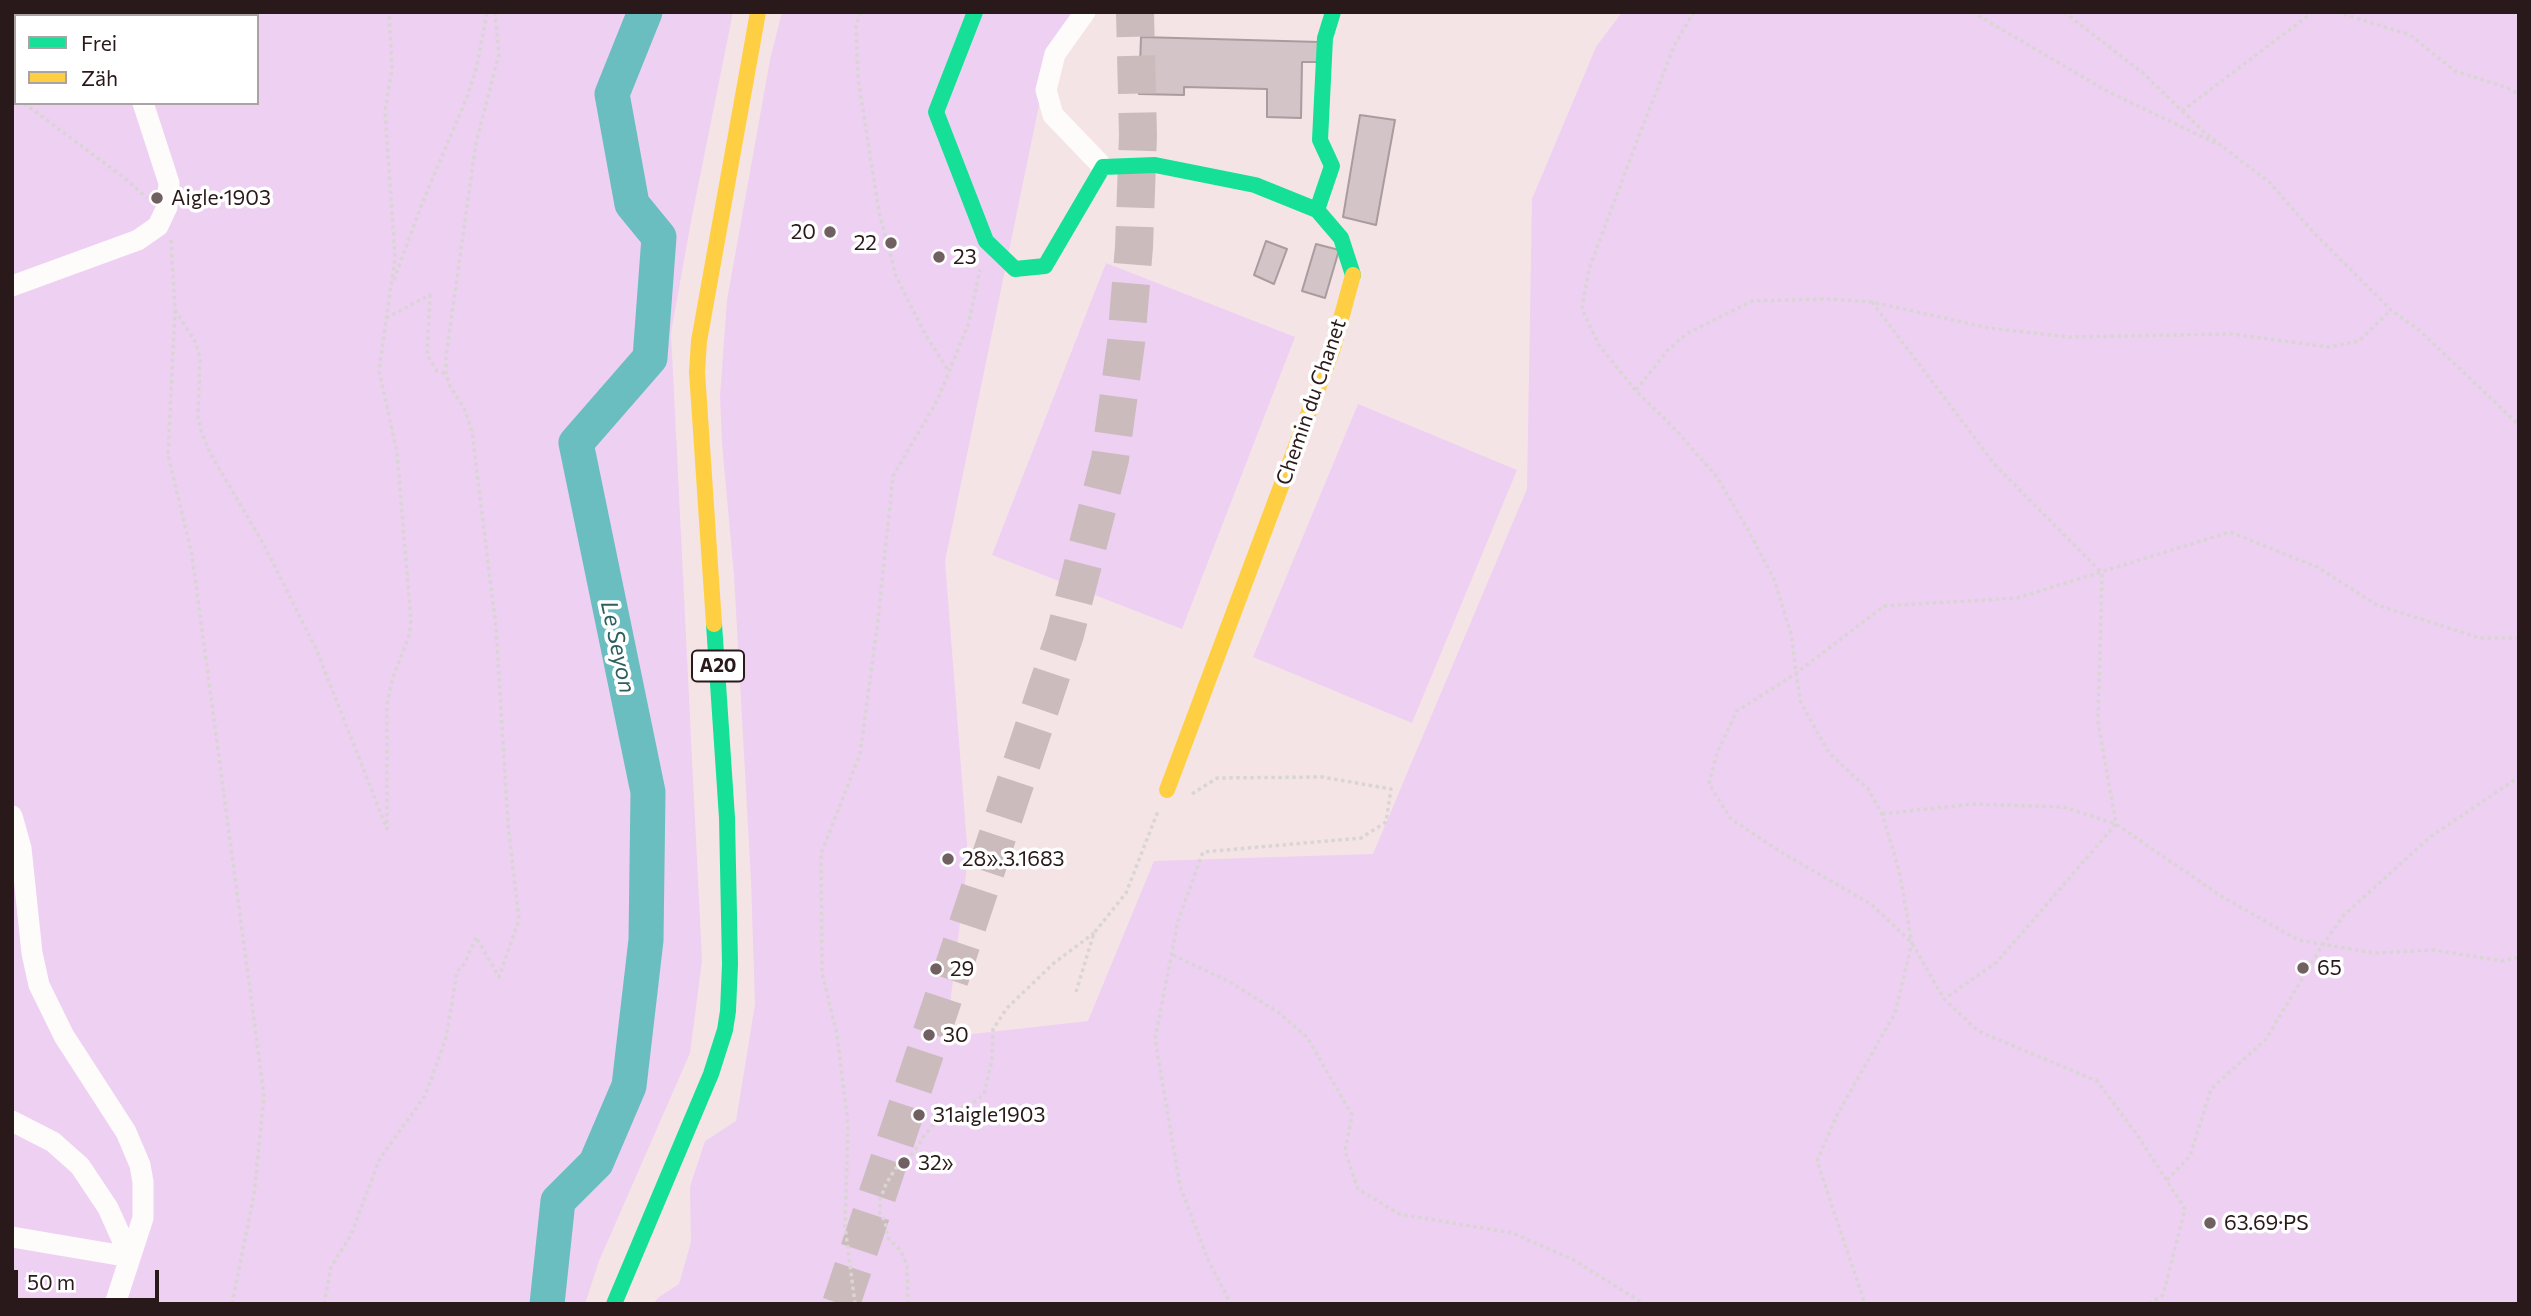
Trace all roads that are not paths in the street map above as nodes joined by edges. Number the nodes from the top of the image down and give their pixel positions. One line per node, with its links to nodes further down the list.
1 (758, 12): 15 (main road, A20)
2 (975, 12): 6 (main road)
3 (1085, 12): 6 (street)
4 (1333, 12): 7 (main road)
5 (144, 105): 8 (street)
6 (1103, 167): 7 (main road)
7 (1317, 210): 9 (main road, Chemin du Chanet)
8 (12, 286)
9 (1167, 790)
10 (12, 816): 13 (street)
11 (12, 1121): 13 (street)
12 (12, 1237): 13 (street)
13 (130, 1257): 14 (street)
14 (114, 1304)
15 (614, 1304)

